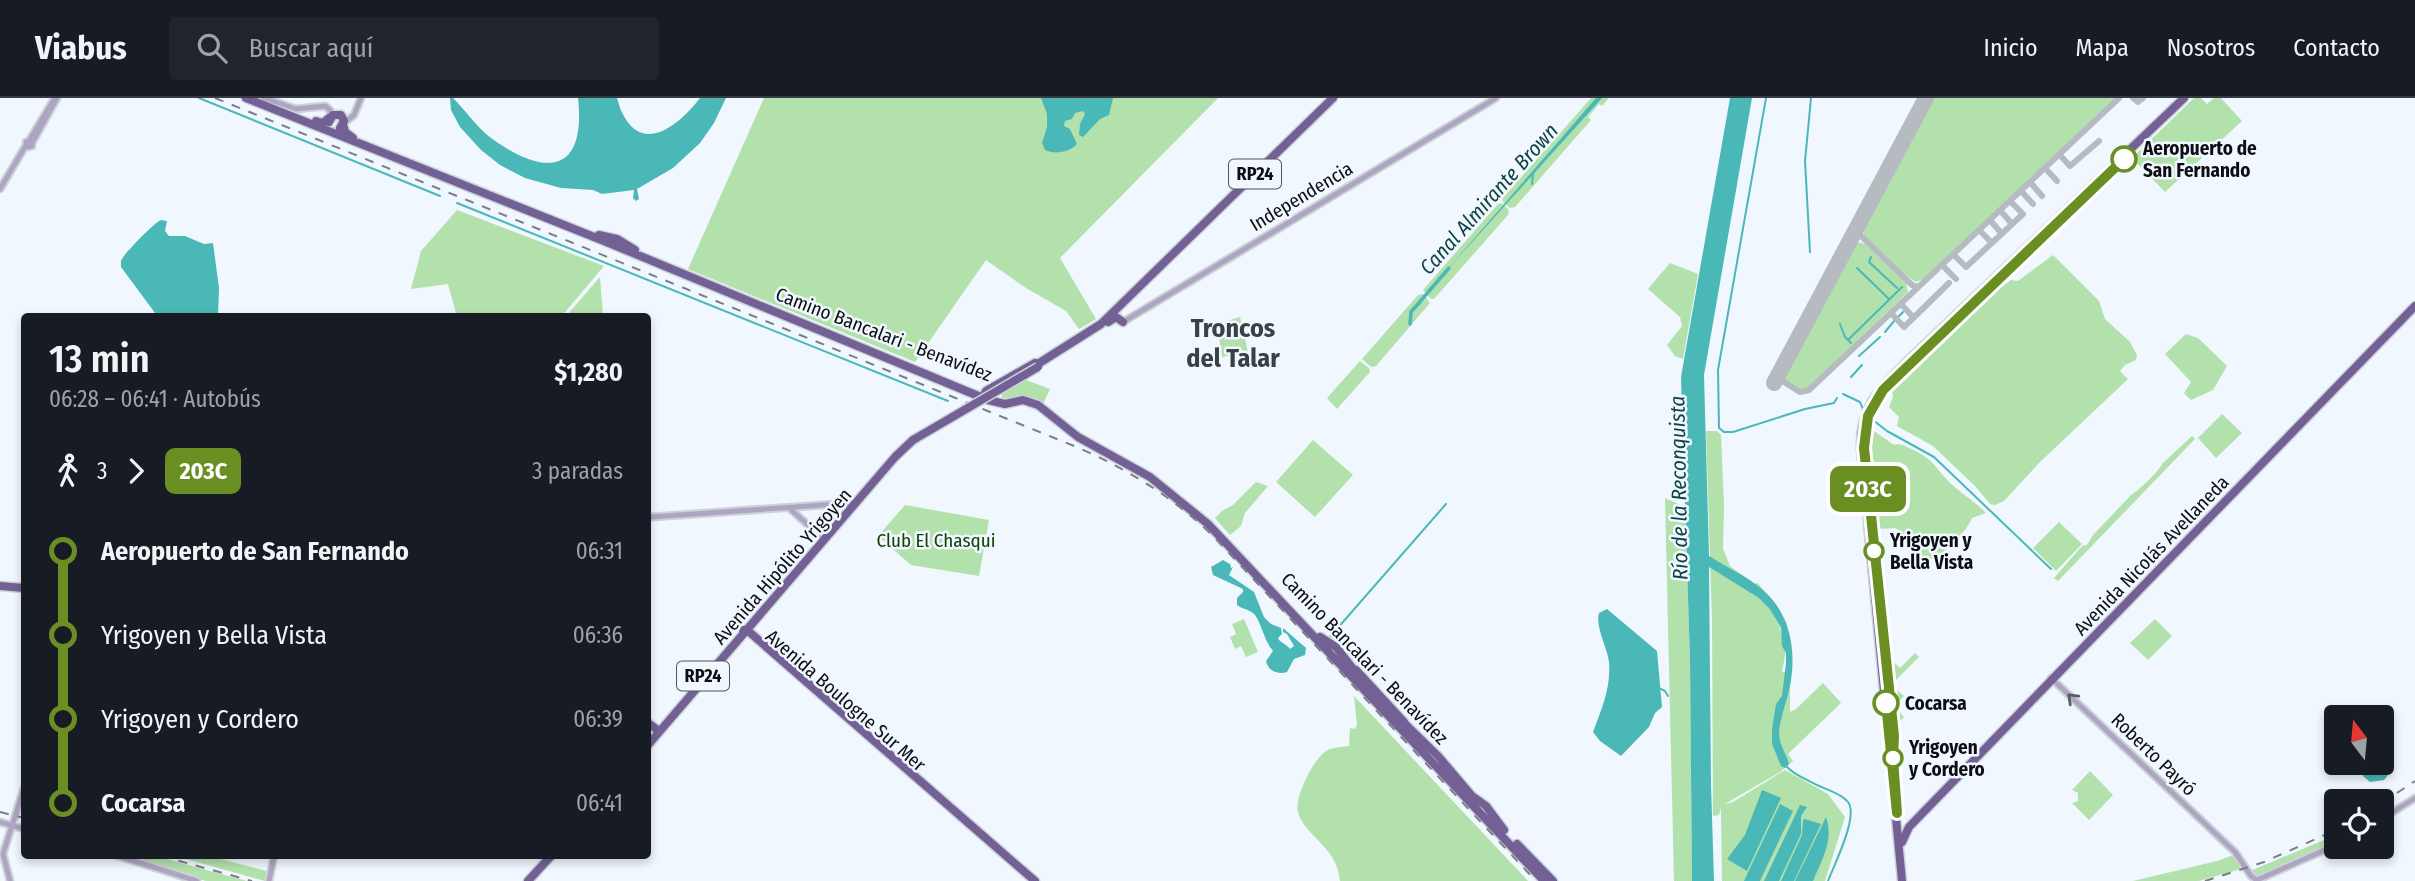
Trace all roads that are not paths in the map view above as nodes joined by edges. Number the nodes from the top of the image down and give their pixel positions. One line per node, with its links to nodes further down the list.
1 (56, 98): 13 (street)
2 (246, 98): 7 (main road, Camino Bancalari - Benavídez)
3 (1335, 98): 16 (main road, RP24); 16 (main road, RP24)
4 (1496, 98): 16 (street, Independencia)
5 (2184, 98): 19 (main road)
6 (2190, 98): 19 (main road)
7 (268, 99): 9 (main road, Camino Bancalari - Benavídez); 10 (main road, Camino Bancalari - Benavídez); 10 (street)
8 (360, 100): 10 (street)
9 (280, 111): 11 (main road, Camino Bancalari - Benavídez); 12 (main road, Camino Bancalari - Benavídez)
10 (338, 119): 11 (main road); 14 (main road, Camino Bancalari - Benavídez)
11 (333, 128): 12 (main road, Camino Bancalari - Benavídez)
12 (356, 142): 14 (main road, Camino Bancalari - Benavídez)
13 (0, 188)
14 (617, 243): 18 (main road, Camino Bancalari - Benavídez)
15 (2415, 303): 29 (main road, Avenida Nicolás Avellaneda)
16 (1115, 318): 17 (main road, RP24); 17 (main road, RP24); 18 (main road)
17 (1035, 367): 20 (main road, RP24, bridge)
18 (984, 394): 28 (main road, Camino Bancalari - Benavídez)
19 (1867, 414): 38 (main road)
20 (913, 439): 21 (main road, Avenida Hipólito Yrigoyen / RP24); 24 (main road, Avenida Hipólito Yrigoyen / RP24)
21 (852, 503): 22 (street); 24 (main road, Avenida Hipólito Yrigoyen / RP24)
22 (790, 509): 23 (street); 24 (street)
23 (651, 518)
24 (824, 538): 27 (main road, Avenida Hipólito Yrigoyen / RP24)
25 (0, 588): 26 (main road)
26 (21, 589)
27 (745, 631): 30 (main road, Avenida Hipólito Yrigoyen / RP24); 54 (main road, Avenida Boulogne Sur Mer)
28 (1341, 658): 31 (main road, Camino Bancalari - Benavídez); 32 (main road, Camino Bancalari - Benavídez)
29 (2052, 678): 40 (main road, Avenida Nicolás Avellaneda); 56 (street, Roberto Payró, one-way to 29)
30 (653, 728)
31 (1410, 737): 32 (main road); 34 (main road, Camino Bancalari - Benavídez)
32 (1428, 747): 33 (main road, Camino Bancalari - Benavídez)
33 (1441, 759): 34 (main road); 50 (main road, Camino Bancalari - Benavídez)
34 (1453, 784): 50 (main road, Camino Bancalari - Benavídez)
35 (21, 798): 41 (street)
36 (2415, 798): 37 (street)
37 (2394, 811)
38 (1897, 813): 40 (main road); 43 (main road)
39 (0, 822): 41 (street)
40 (1910, 823): 43 (main road, Avenida Nicolás Avellaneda); 44 (main road, Avenida Nicolás Avellaneda)
41 (11, 825): 42 (street); 51 (street)
42 (21, 828)
43 (1899, 828): 44 (main road); 55 (main road)
44 (1902, 842): 55 (main road)
45 (2324, 850): 56 (street)
46 (127, 859): 52 (street)
47 (273, 859): 53 (street)
48 (546, 859): 49 (main road)
49 (528, 879)
50 (1548, 880)
51 (10, 881)
52 (197, 881)
53 (269, 881)
54 (1033, 881)
55 (1903, 881)
56 (2257, 881)

